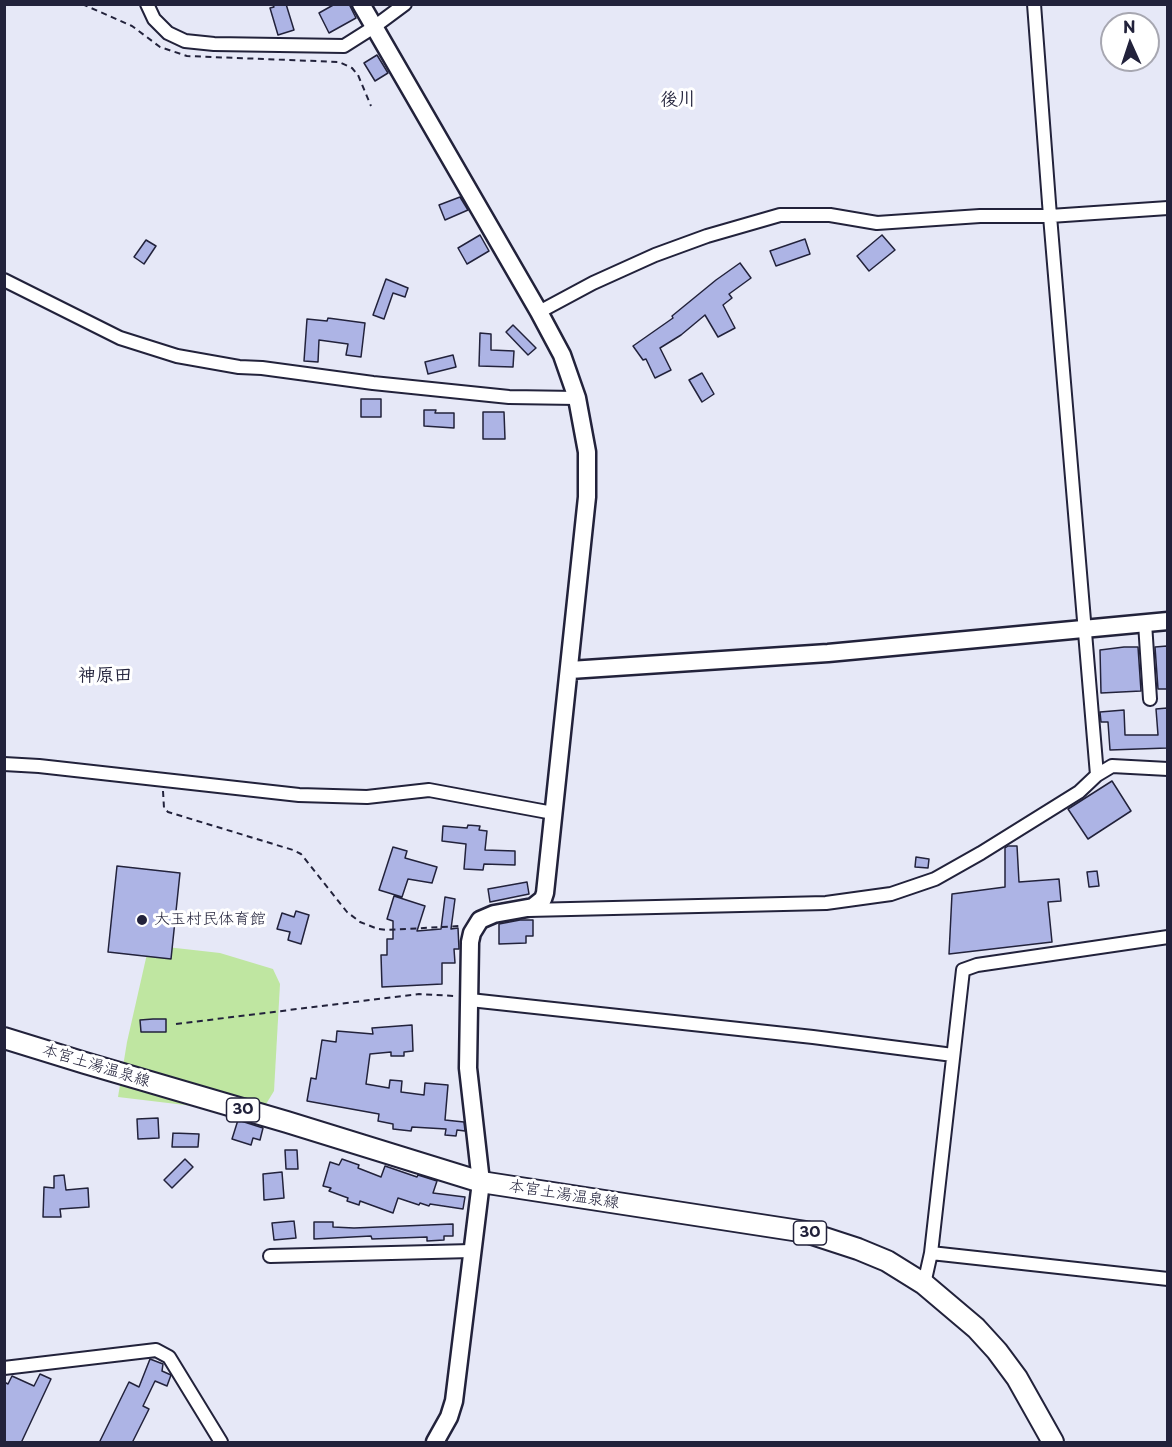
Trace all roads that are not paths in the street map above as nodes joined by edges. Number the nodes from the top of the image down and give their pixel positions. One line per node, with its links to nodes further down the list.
1 (147, 4): 5 (street)
2 (361, 4): 5 (street)
3 (405, 4): 5 (street)
4 (1034, 4): 7 (street)
5 (374, 27): 9 (street)
6 (1167, 208): 7 (street)
7 (1050, 216): 9 (street); 13 (street)
8 (4, 280): 10 (street)
9 (539, 312): 10 (street)
10 (577, 398): 14 (street)
11 (1167, 621): 12 (street)
12 (1145, 622): 13 (street); 15 (street)
13 (1085, 627): 14 (street); 18 (street)
14 (570, 670): 19 (street)
15 (1150, 699)
16 (4, 764): 19 (street)
17 (1167, 769): 18 (street)
18 (1097, 775): 20 (street)
19 (553, 813): 20 (street)
20 (527, 910): 22 (street)
21 (1167, 937): 24 (street)
22 (466, 998): 24 (street); 25 (street)
23 (4, 1038): 25 (main road, 本宮土湯温泉線 / 30)
24 (953, 1055): 27 (street)
25 (481, 1182): 26 (street); 30 (main road, 本宮土湯温泉線 / 30)
26 (472, 1251): 28 (street); 33 (street)
27 (931, 1253): 29 (street); 30 (street)
28 (270, 1257)
29 (1167, 1279)
30 (924, 1284): 34 (main road, 本宮土湯温泉線 / 30)
31 (4, 1368): 32 (street)
32 (221, 1443)
33 (435, 1443)
34 (1053, 1443)

